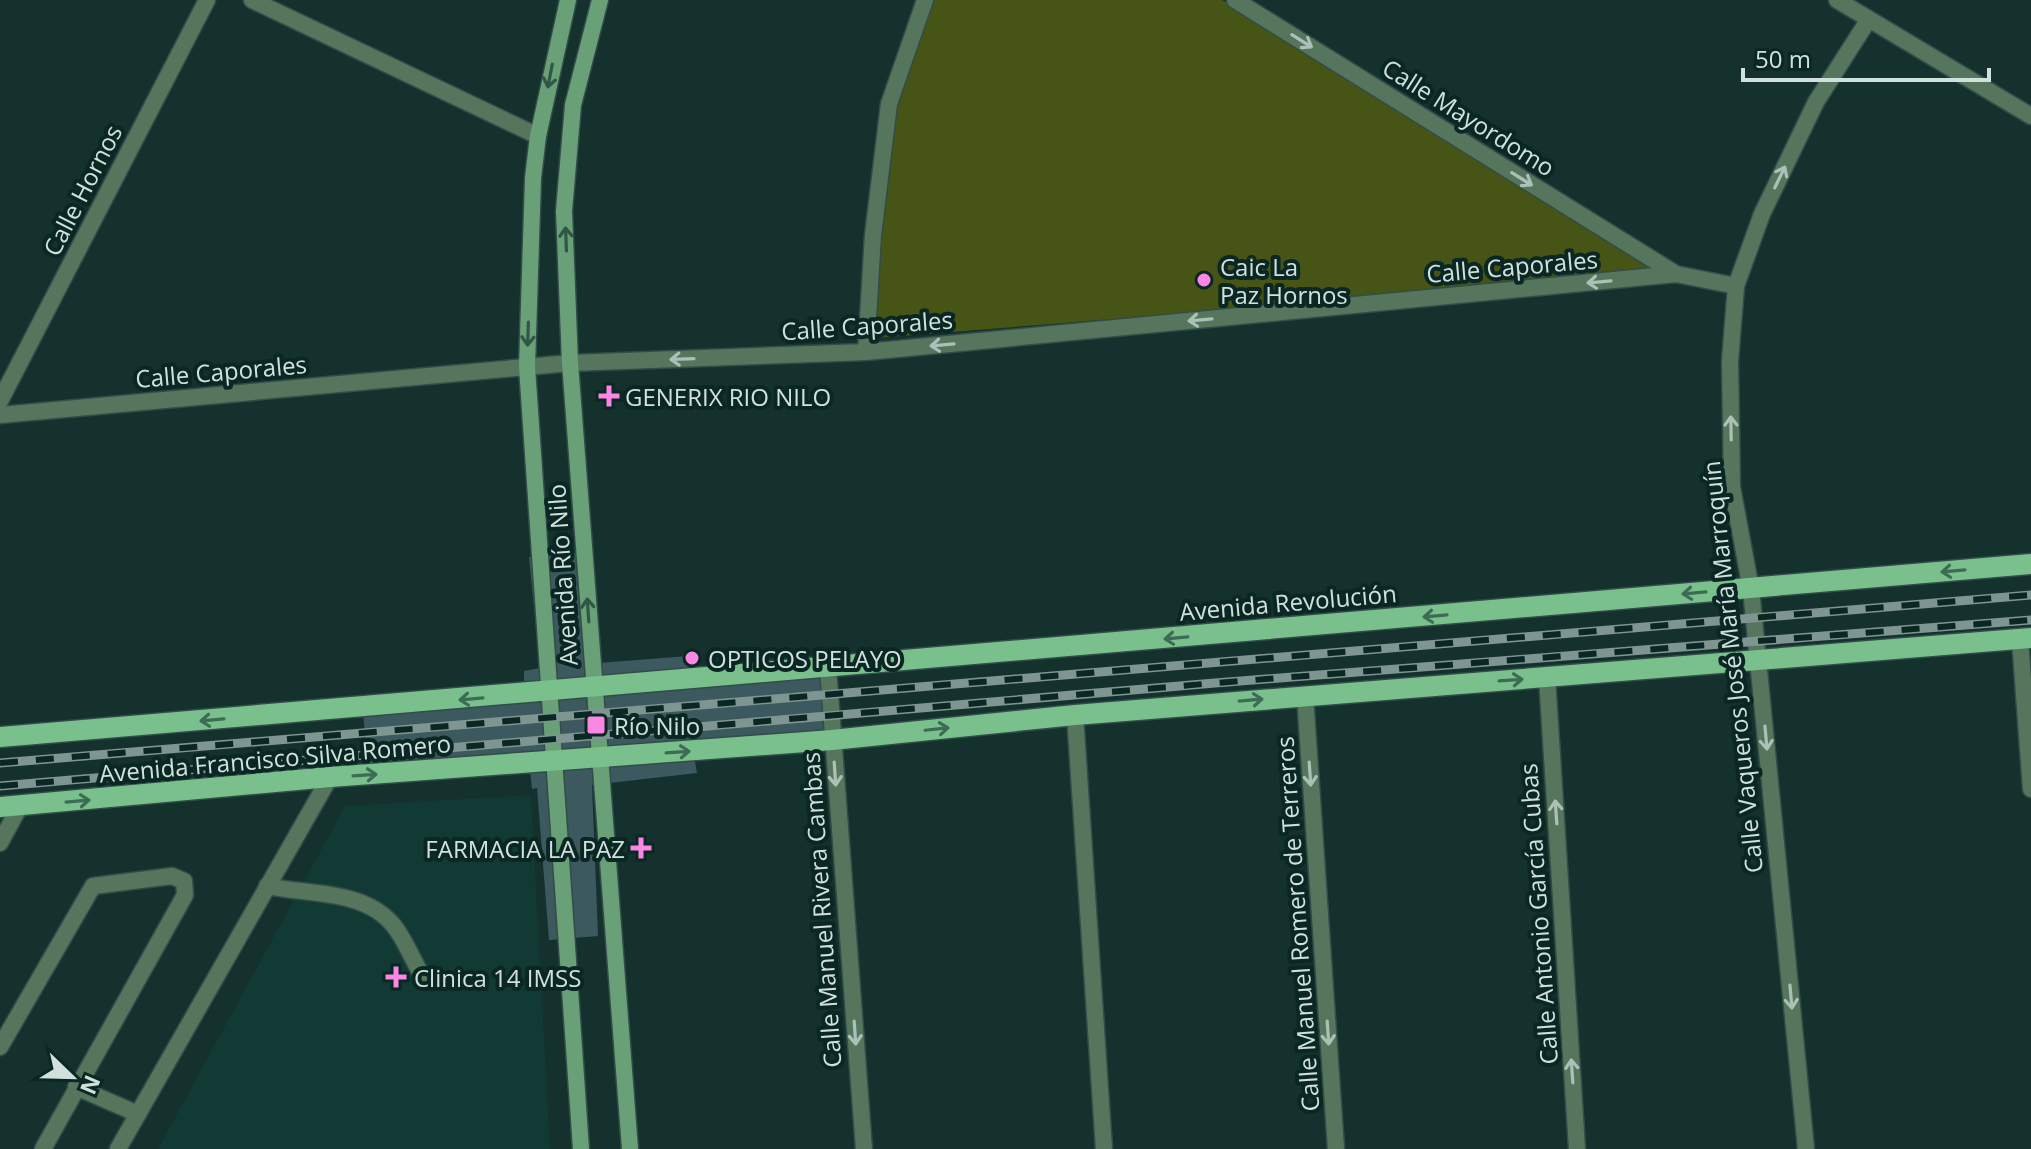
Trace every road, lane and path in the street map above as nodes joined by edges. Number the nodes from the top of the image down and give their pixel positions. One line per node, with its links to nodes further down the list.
1 (207, 0): 16 (street, Calle Hornos)
2 (252, 0): 10 (street)
3 (568, 0): 10 (main road, Avenida Río Nilo, one-way to 10)
4 (600, 0): 14 (main road, Avenida Río Nilo, one-way to 4)
5 (925, 0): 13 (street)
6 (1235, 0): 11 (street, Calle Mayordomo, one-way to 11)
7 (1837, 0): 8 (street)
8 (1869, 19): 9 (street); 12 (street, Calle Vaqueros José María Marroquín, one-way to 8)
9 (2031, 116)
10 (538, 136): 15 (main road, Avenida Río Nilo, one-way to 15)
11 (1676, 274): 12 (street, Calle Caporales); 13 (street, Calle Caporales, one-way to 13)
12 (1736, 286): 19 (street, Calle Vaqueros José María Marroquín, one-way to 12)
13 (866, 352): 14 (street, Calle Caporales, one-way to 14)
14 (570, 363): 15 (street, Calle Caporales); 24 (main road, Avenida Río Nilo, one-way to 14)
15 (527, 367): 17 (street, Calle Caporales); 25 (main road, Avenida Río Nilo)
16 (0, 401)
17 (0, 415)
18 (2031, 564): 19 (main road, Avenida Revolución, one-way to 19)
19 (1751, 589): 21 (street, Calle Vaqueros José María Marroquín); 22 (main road, Avenida Revolución, one-way to 22)
20 (2026, 638): 21 (main road); 33 (street)
21 (1759, 660): 23 (main road); 49 (street, Calle Vaqueros José María Marroquín, one-way to 49)
22 (828, 668): 24 (main road, Avenida Revolución); 29 (street, Calle Manuel Rivera Cambas)
23 (1547, 677): 26 (main road, one-way to 23); 48 (street, Calle Antonio García Cubas, one-way to 23)
24 (594, 688): 25 (main road, Avenida Revolución); 30 (main road, Avenida Río Nilo)
25 (549, 692): 28 (main road, Avenida Francisco Silva Romero, one-way to 28); 31 (main road, Avenida Río Nilo)
26 (1305, 696): 27 (main road, one-way to 26); 47 (street, Calle Manuel Romero de Terreros, one-way to 47)
27 (1075, 715): 29 (main road, one-way to 27); 46 (street)
28 (0, 737)
29 (832, 740): 30 (main road, one-way to 29); 45 (street, Calle Manuel Rivera Cambas, one-way to 45)
30 (600, 758): 31 (main road); 44 (main road, Avenida Río Nilo)
31 (555, 762): 32 (main road, Avenida Francisco Silva Romero, one-way to 31); 43 (main road, Avenida Río Nilo)
32 (330, 777): 34 (main road, Avenida Francisco Silva Romero, one-way to 32); 36 (street)
33 (2031, 789)
34 (10, 807): 35 (street)
35 (0, 843)
36 (267, 886): 37 (street); 40 (street)
37 (422, 976)
38 (0, 1047): 39 (street)
39 (76, 1087): 40 (street); 41 (street)
40 (138, 1114): 42 (street)
41 (43, 1149)
42 (118, 1149)
43 (581, 1149)
44 (630, 1149)
45 (864, 1149)
46 (1104, 1149)
47 (1336, 1149)
48 (1577, 1149)
49 (1806, 1149)

